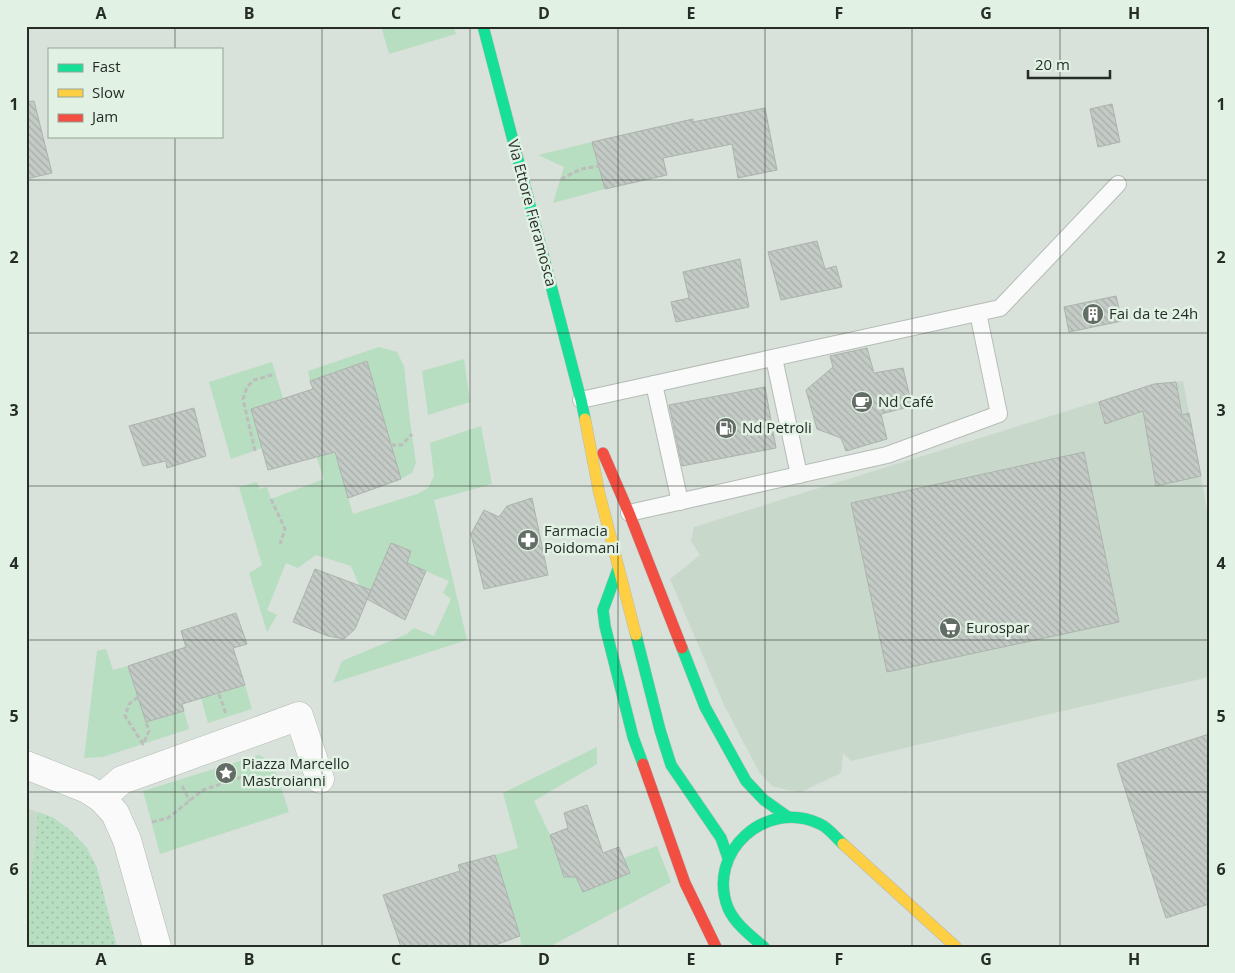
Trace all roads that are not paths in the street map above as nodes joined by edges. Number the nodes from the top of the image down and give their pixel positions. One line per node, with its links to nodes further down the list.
1 (483, 26): 6 (main road, Via Ettore Fieramosca)
2 (1118, 184): 3 (lane)
3 (978, 313): 4 (lane); 7 (lane)
4 (774, 358): 5 (lane); 7 (lane)
5 (654, 384): 6 (lane); 8 (lane)
6 (581, 400): 9 (main road); 10 (main road)
7 (799, 475): 8 (lane)
8 (680, 502): 9 (lane)
9 (629, 513): 14 (main road)
10 (618, 569): 15 (main road); 17 (main road)
11 (26, 765): 13 (street)
12 (320, 779): 13 (street)
13 (101, 798): 16 (street)
14 (788, 817): 15 (main road); 19 (main road)
15 (728, 858): 18 (main road)
16 (157, 947)
17 (716, 947)
18 (764, 947)
19 (956, 947)

